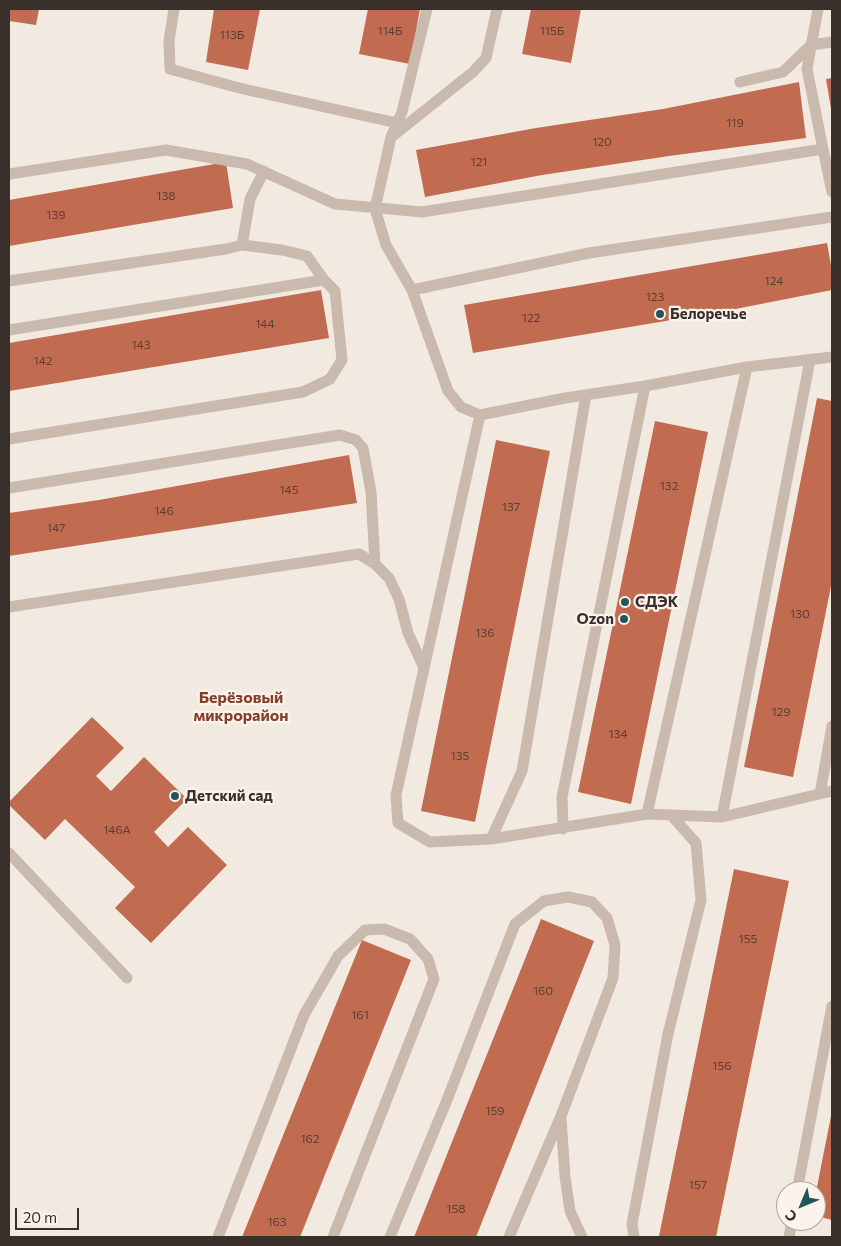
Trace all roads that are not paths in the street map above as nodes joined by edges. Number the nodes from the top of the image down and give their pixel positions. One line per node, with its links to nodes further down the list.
1 (174, 9): 8 (lane)
2 (427, 9): 8 (lane)
3 (497, 9): 9 (lane)
4 (816, 9): 6 (lane)
5 (832, 42): 6 (lane)
6 (811, 45): 7 (lane); 10 (lane)
7 (740, 82)
8 (397, 123): 9 (lane)
9 (391, 137): 14 (lane)
10 (823, 149): 13 (lane); 14 (lane)
11 (264, 171): 12 (lane); 14 (lane); 16 (lane)
12 (9, 174)
13 (832, 192)
14 (375, 209): 19 (lane)
15 (832, 217): 19 (lane)
16 (242, 244): 17 (lane); 18 (lane)
17 (324, 280): 20 (lane); 27 (lane)
18 (9, 281)
19 (412, 290): 26 (lane)
20 (9, 330)
21 (832, 357): 22 (lane)
22 (810, 360): 23 (lane); 37 (lane)
23 (747, 367): 24 (lane); 35 (lane)
24 (645, 386): 25 (lane); 38 (lane)
25 (586, 395): 26 (lane); 39 (lane)
26 (480, 415): 31 (lane)
27 (9, 439)
28 (9, 488): 29 (lane)
29 (375, 564): 30 (lane); 31 (lane)
30 (9, 607)
31 (424, 668): 39 (lane)
32 (832, 726): 34 (lane)
33 (832, 791): 34 (lane)
34 (820, 794): 37 (lane)
35 (647, 814): 36 (lane); 38 (lane)
36 (671, 815): 37 (lane); 50 (lane)
37 (722, 817)
38 (563, 828): 39 (lane)
39 (491, 839)
40 (9, 853): 41 (lane)
41 (127, 978)
42 (832, 1006): 44 (lane)
43 (561, 1116): 47 (lane); 48 (lane); 49 (lane)
44 (800, 1181)
45 (218, 1237): 46 (lane)
46 (333, 1237)
47 (390, 1237)
48 (509, 1237)
49 (582, 1237)
50 (634, 1237)

